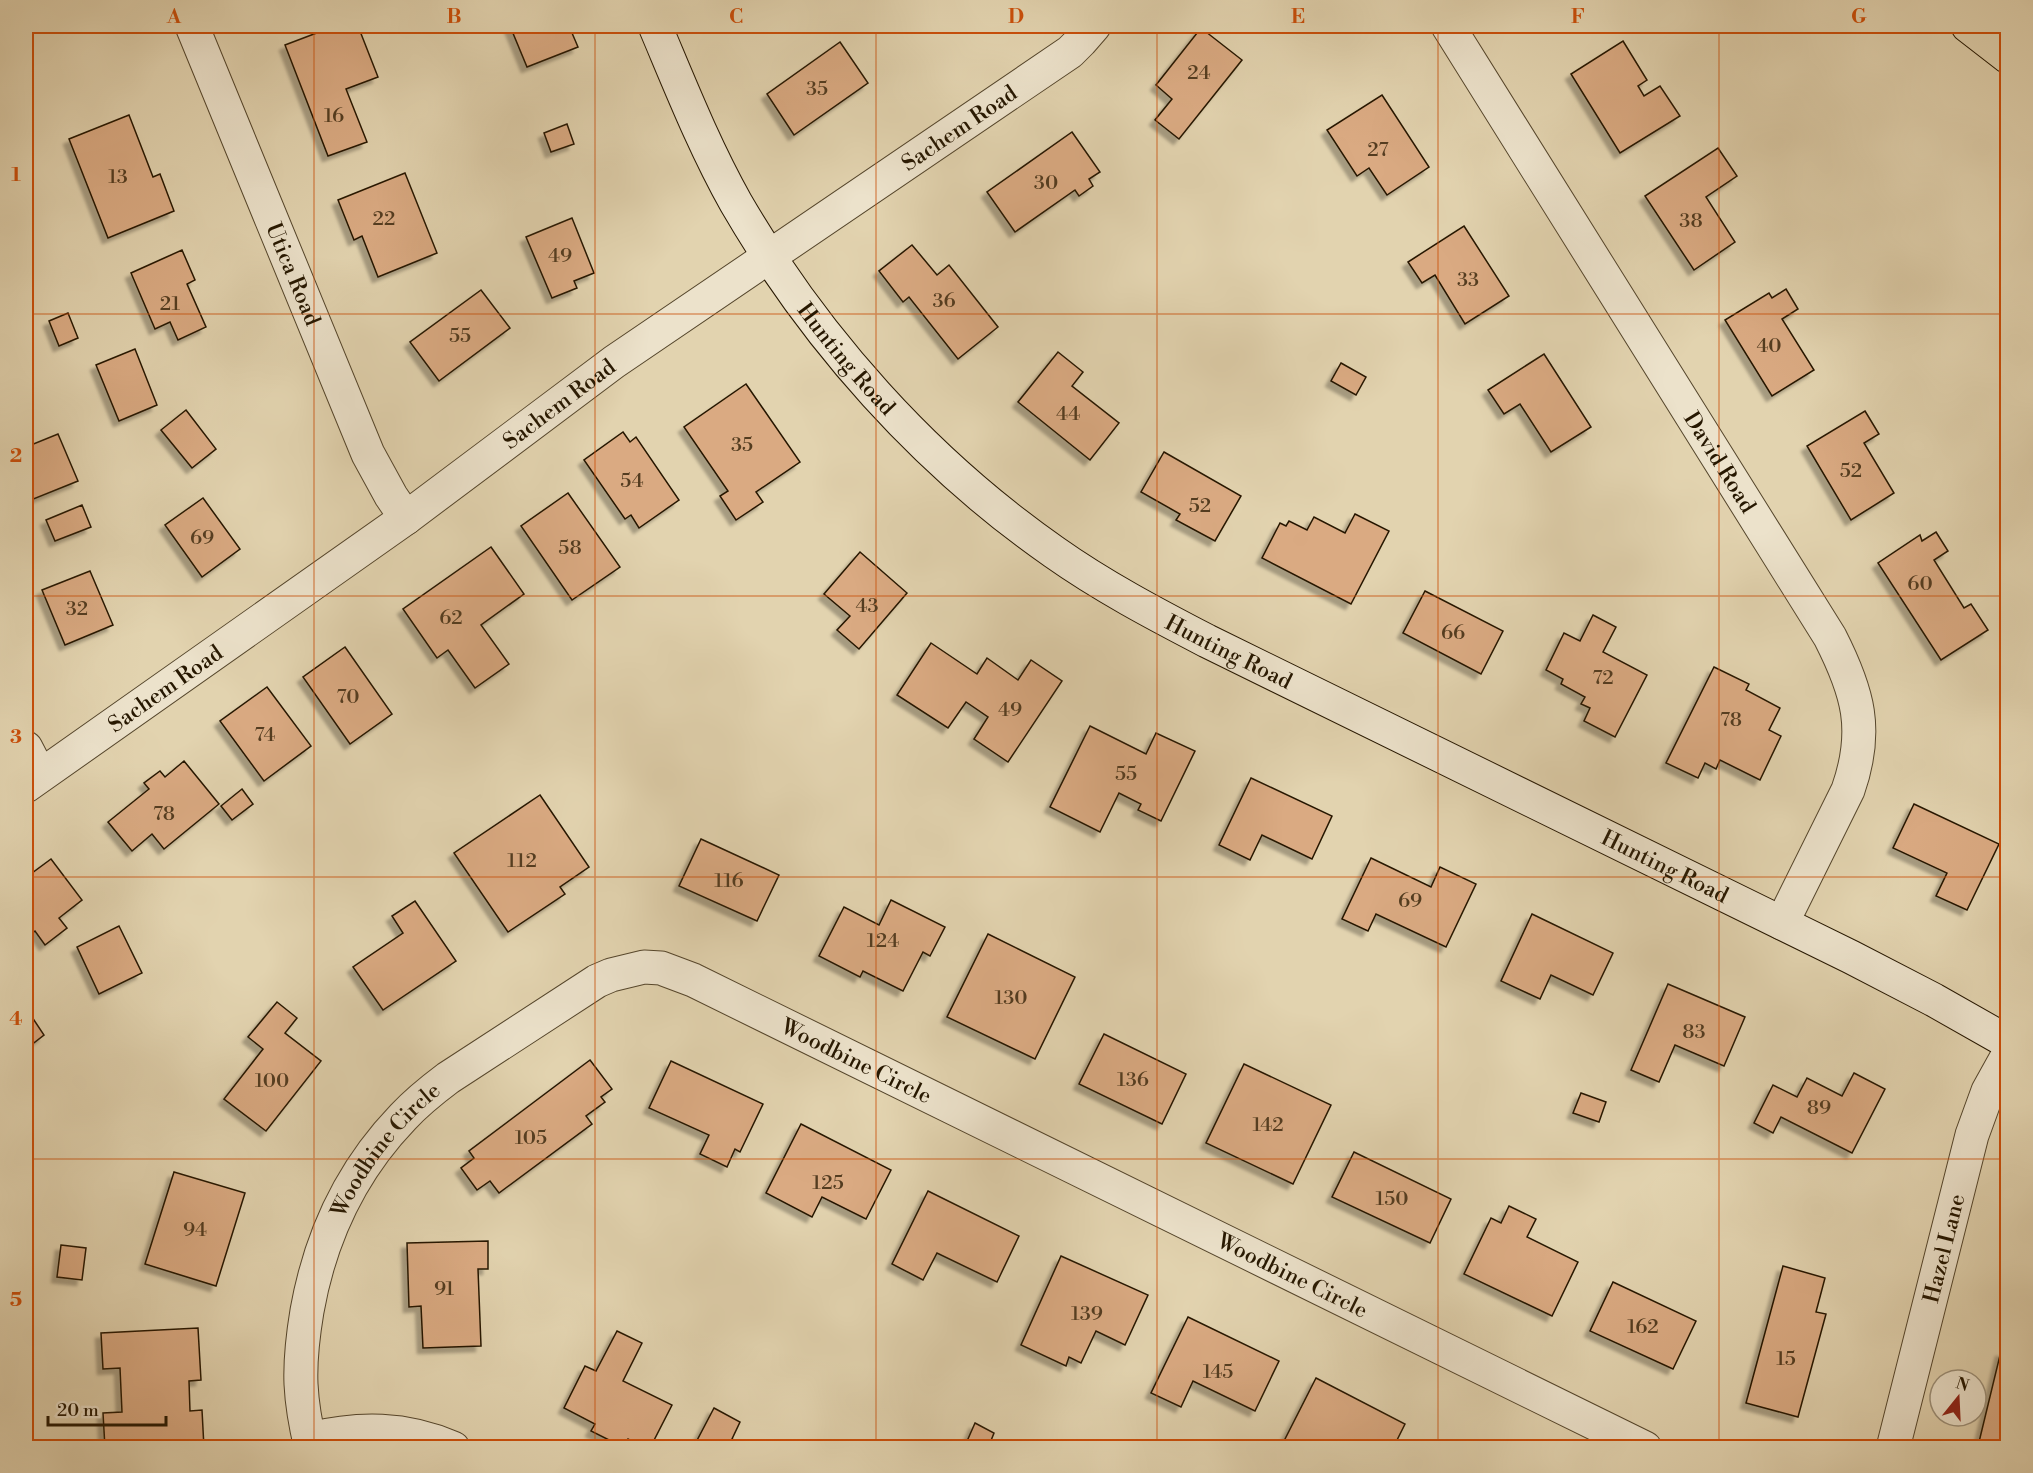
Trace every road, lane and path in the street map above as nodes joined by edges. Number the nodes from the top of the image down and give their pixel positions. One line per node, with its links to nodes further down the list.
1 (192, 26): 8 (street, Utica Road)
2 (655, 26): 7 (street, Hunting Road)
3 (1094, 26): 7 (street, Sachem Road)
4 (1448, 26): 10 (street, David Road)
5 (1968, 26): 6 (highway)
6 (2007, 57)
7 (770, 257): 8 (street, Sachem Road); 10 (street, Hunting Road)
8 (406, 518): 9 (street, Sachem Road)
9 (30, 770)
10 (1782, 923): 11 (street, Hunting Road)
11 (2007, 1042)
12 (2007, 1055): 16 (street, Hazel Lane)
13 (310, 1443): 14 (street); 15 (street, Woodbine Circle)
14 (453, 1448)
15 (1645, 1448)
16 (1893, 1448)

